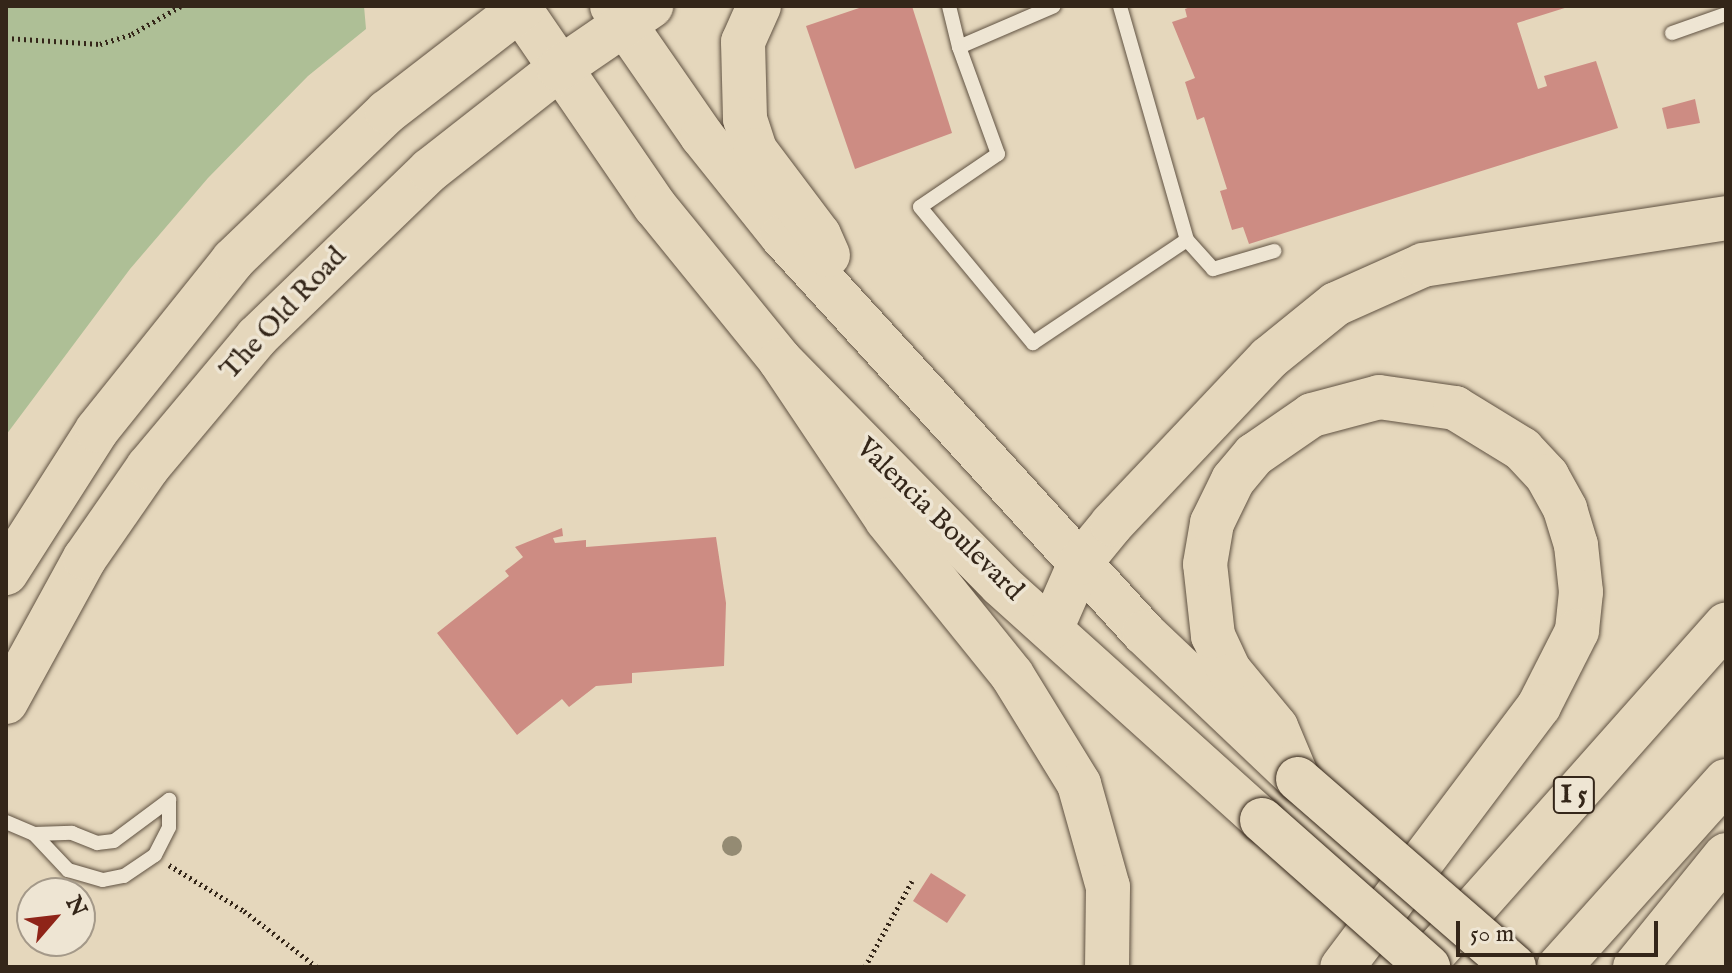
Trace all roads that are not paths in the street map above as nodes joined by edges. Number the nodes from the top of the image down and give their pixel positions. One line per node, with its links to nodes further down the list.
1 (759, 6): 14 (main road)
2 (949, 6): 9 (lane)
3 (1054, 6): 9 (lane)
4 (1120, 6): 12 (lane)
5 (522, 7): 10 (main road, Valencia Boulevard); 17 (main road)
6 (629, 12): 10 (main road, The Old Road); 14 (main road)
7 (1726, 14): 8 (lane)
8 (1672, 33)
9 (959, 47): 12 (lane)
10 (559, 69): 15 (main road, Valencia Boulevard); 20 (main road, The Old Road)
11 (1726, 218): 16 (main road)
12 (1187, 240): 13 (lane)
13 (1274, 251)
14 (855, 316): 16 (main road)
15 (780, 360): 19 (main road, Valencia Boulevard); 26 (main road)
16 (1080, 563): 19 (main road); 21 (main road)
17 (6, 573)
18 (1726, 624): 28 (main road, I 5)
19 (1052, 627): 28 (main road, Valencia Boulevard, bridge)
20 (6, 702)
21 (1298, 779): 27 (main road); 29 (main road, bridge)
22 (1726, 781): 30 (main road)
23 (6, 822): 24 (lane)
24 (34, 834): 24 (lane)
25 (1726, 855): 31 (main road)
26 (1107, 967)
27 (1342, 967)
28 (1425, 967)
29 (1514, 967)
30 (1559, 967)
31 (1635, 967)

